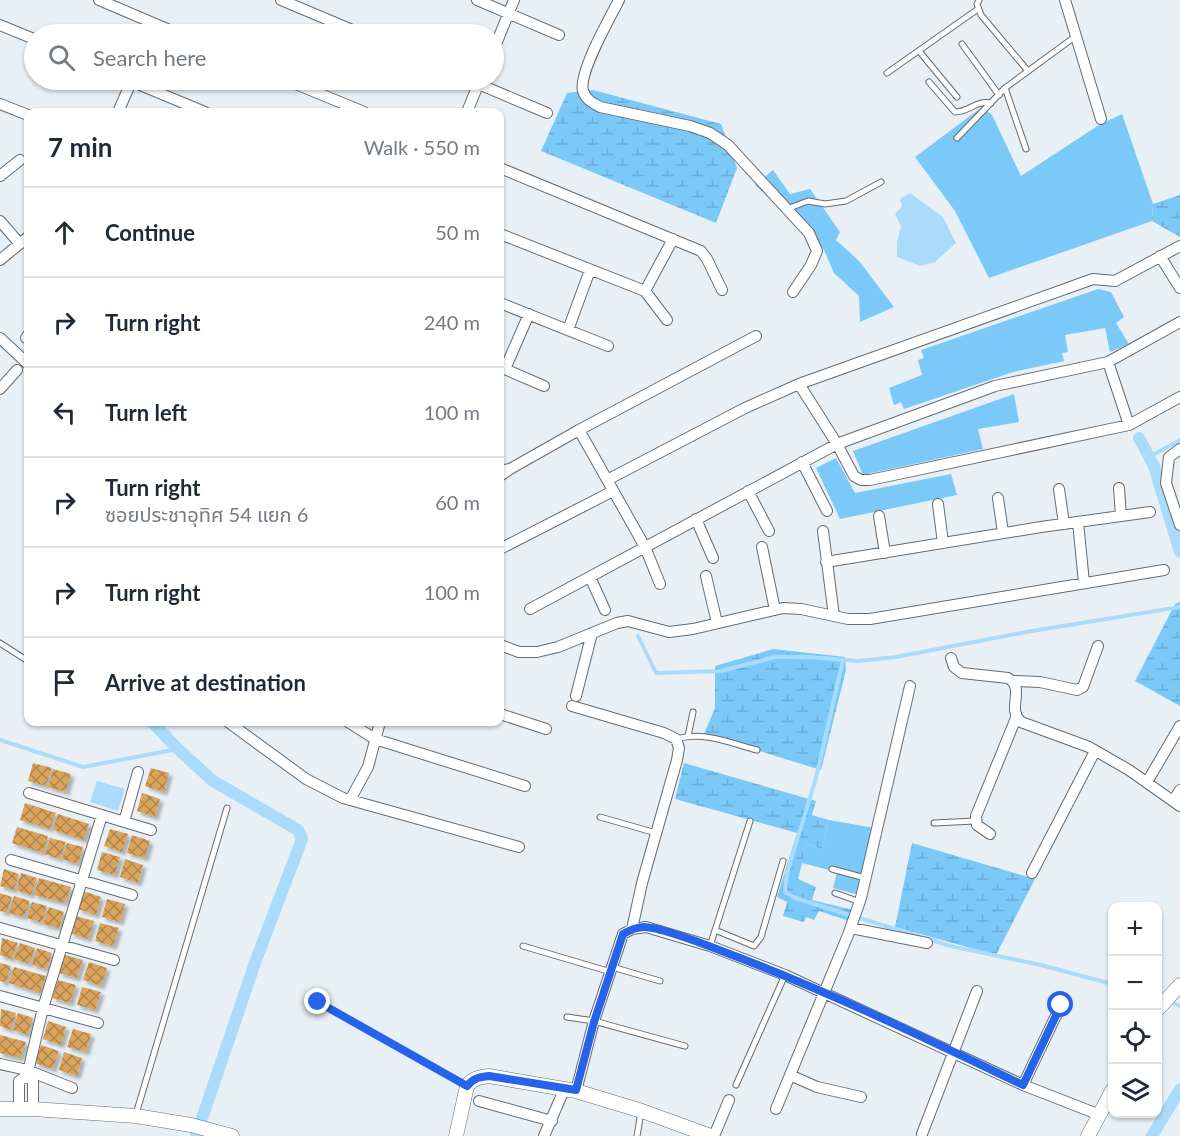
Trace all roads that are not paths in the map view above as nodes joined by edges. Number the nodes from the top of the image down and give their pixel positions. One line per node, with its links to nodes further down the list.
1 (99, 0): 11 (street)
2 (281, 0): 8 (street)
3 (477, 0): 10 (street)
4 (514, 0): 10 (street)
5 (619, 0): 46 (street)
6 (980, 0): 9 (lane)
7 (1065, 0): 17 (street)
8 (297, 3): 12 (street)
9 (978, 9): 19 (lane); 20 (lane)
10 (508, 13): 13 (street); 16 (street)
11 (142, 24)
12 (341, 24)
13 (504, 24)
14 (0, 25): 15 (street)
15 (24, 35)
16 (559, 35)
17 (1076, 36): 20 (lane); 39 (street)
18 (962, 44): 29 (lane)
19 (919, 51): 21 (lane); 30 (lane)
20 (1028, 71): 23 (lane)
21 (887, 73)
22 (929, 82): 31 (lane)
23 (1005, 88): 29 (lane); 41 (lane)
24 (126, 90): 33 (street)
25 (154, 90): 34 (street)
26 (310, 90): 35 (street)
27 (473, 90): 36 (street)
28 (496, 90): 38 (street)
29 (999, 95): 31 (lane)
30 (957, 98)
31 (991, 103): 40 (lane)
32 (0, 104): 37 (street)
33 (120, 108)
34 (196, 108)
35 (354, 108)
36 (468, 108)
37 (24, 113)
38 (547, 113)
39 (1101, 119)
40 (957, 138)
41 (1026, 149)
42 (20, 160): 44 (street)
43 (504, 170): 49 (street)
44 (0, 176)
45 (880, 182): 46 (lane)
46 (787, 209): 58 (street)
47 (0, 221): 50 (street)
48 (504, 236): 54 (street)
49 (673, 238): 56 (street); 57 (street)
50 (24, 241): 53 (street)
51 (1180, 246): 52 (street)
52 (1161, 256): 55 (street); 72 (street)
53 (0, 260)
54 (590, 270): 57 (street); 63 (street)
55 (1180, 288)
56 (722, 290)
57 (645, 291): 61 (street)
58 (793, 292)
59 (504, 305): 60 (street)
60 (528, 314): 63 (street); 69 (street)
61 (667, 320)
62 (1180, 322): 68 (street)
63 (568, 330): 66 (street)
64 (756, 336): 77 (street)
65 (0, 338): 67 (street)
66 (608, 346)
67 (24, 360)
68 (1108, 362): 76 (street); 78 (street)
69 (504, 364)
70 (504, 369): 73 (street)
71 (17, 370): 74 (street)
72 (799, 384): 78 (street); 82 (street)
73 (544, 386)
74 (0, 389)
75 (1180, 398): 76 (street)
76 (1129, 426): 78 (street)
77 (579, 430): 81 (street); 82 (street)
78 (837, 444): 80 (street)
79 (1180, 449): 96 (street)
80 (802, 462): 86 (street); 89 (street)
81 (505, 470)
82 (607, 480): 85 (street)
83 (1119, 488): 92 (street)
84 (1059, 489): 95 (street)
85 (613, 491): 101 (street); 102 (street)
86 (748, 491): 93 (street); 97 (street)
87 (998, 498): 99 (street)
88 (938, 504): 100 (street)
89 (827, 511)
90 (1150, 512): 92 (street)
91 (879, 516): 104 (street)
92 (1121, 516): 94 (street)
93 (696, 519): 102 (street); 105 (street)
94 (1078, 522): 95 (street); 110 (street)
95 (1064, 524): 99 (street)
96 (1180, 525)
97 (769, 531)
98 (823, 531): 106 (street)
99 (1003, 533): 100 (street)
100 (943, 543): 104 (street)
101 (504, 547)
102 (645, 547): 109 (street); 111 (street)
103 (762, 547): 114 (street)
104 (885, 553): 106 (street)
105 (713, 558)
106 (826, 562): 115 (street)
107 (1164, 570): 110 (street)
108 (706, 576): 116 (street)
109 (590, 577): 112 (street); 113 (street)
110 (1084, 583): 115 (street)
111 (660, 584)
112 (530, 609)
113 (605, 610)
114 (775, 610): 115 (street); 116 (street)
115 (834, 616)
116 (717, 623): 117 (street)
117 (592, 633): 119 (street); 135 (street)
118 (0, 643): 121 (lane)
119 (504, 646)
120 (1098, 646): 123 (street)
121 (24, 658)
122 (951, 658): 123 (street)
123 (1014, 681): 127 (street)
124 (910, 686): 160 (street)
125 (693, 712): 133 (lane)
126 (504, 715): 132 (street)
127 (1016, 718): 137 (street); 149 (street)
128 (233, 726): 143 (street)
129 (354, 726): 134 (street)
130 (379, 726): 134 (street)
131 (1180, 726): 139 (street)
132 (546, 729)
133 (688, 736): 135 (lane); 136 (lane)
134 (375, 739): 140 (street); 143 (street)
135 (676, 739): 153 (street)
136 (757, 750)
137 (1095, 751): 139 (street); 159 (street)
138 (138, 772): 150 (street)
139 (1147, 782): 144 (street)
140 (525, 786)
141 (1180, 790): 144 (street)
142 (29, 792): 146 (street)
143 (350, 800): 155 (street)
144 (1177, 803)
145 (227, 808): 205 (lane)
146 (102, 815): 150 (street); 161 (street)
147 (600, 817): 153 (lane)
148 (750, 820): 168 (lane)
149 (975, 821): 151 (lane); 154 (street)
150 (124, 822): 152 (street)
151 (934, 823)
152 (151, 830)
153 (656, 833): 167 (street)
154 (990, 834)
155 (519, 847)
156 (11, 860): 161 (street)
157 (783, 861): 168 (lane)
158 (832, 869): 160 (lane)
159 (1032, 873)
160 (866, 878): 164 (street)
161 (81, 880): 163 (street); 170 (street)
162 (834, 893): 164 (lane)
163 (132, 895)
164 (859, 905): 165 (street)
165 (852, 926): 169 (street); 179 (street)
166 (0, 928): 170 (street)
167 (632, 929): 172 (street); 174 (street)
168 (715, 930): 172 (lane)
169 (927, 943)
170 (62, 945): 173 (street); 183 (street)
171 (523, 946): 174 (lane)
172 (710, 946): 175 (street)
173 (114, 960)
174 (611, 970): 176 (lane); 185 (street)
175 (785, 975): 179 (street); 192 (lane)
176 (660, 981)
177 (1180, 985): 182 (street)
178 (977, 991): 188 (street)
179 (825, 993): 188 (street); 191 (street)
180 (0, 996): 183 (street)
181 (1061, 1005): 193 (street)
182 (1162, 1005)
183 (43, 1008): 186 (street); 190 (street)
184 (567, 1017): 185 (lane)
185 (594, 1022): 187 (lane); 195 (street)
186 (98, 1023)
187 (685, 1046)
188 (954, 1052): 193 (street); 208 (street)
189 (0, 1064): 190 (street)
190 (27, 1073): 194 (street); 202 (street)
191 (790, 1075): 196 (street); 200 (street)
192 (736, 1085)
193 (1023, 1085): 204 (street)
194 (72, 1088)
195 (570, 1090): 203 (street); 206 (street); 210 (street)
196 (861, 1097)
197 (729, 1100): 213 (street)
198 (1108, 1100): 204 (street)
199 (479, 1101): 206 (street)
200 (776, 1108)
201 (0, 1109): 202 (street)
202 (26, 1109): 205 (street)
203 (642, 1110): 212 (lane); 213 (street)
204 (1100, 1115): 214 (street)
205 (136, 1116): 207 (street)
206 (552, 1121): 211 (street)
207 (206, 1133): 209 (street)
208 (922, 1134)
209 (232, 1136)
210 (456, 1136)
211 (544, 1136)
212 (637, 1136)
213 (712, 1136)
214 (1088, 1136)

